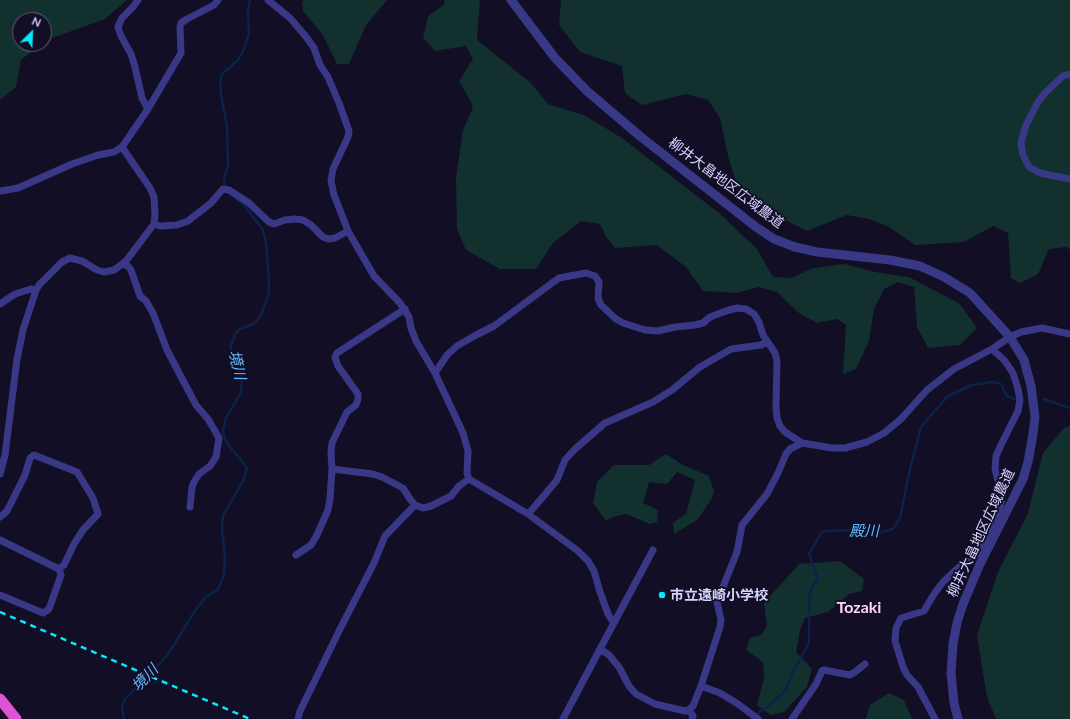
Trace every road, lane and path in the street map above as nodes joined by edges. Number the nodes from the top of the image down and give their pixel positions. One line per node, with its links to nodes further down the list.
1 (138, 0): 6 (street)
2 (218, 0): 6 (street)
3 (268, 0): 11 (street)
4 (511, 0): 17 (street, 柳井大畠地区広域農道)
5 (1070, 74): 8 (street)
6 (148, 109): 7 (street)
7 (122, 148): 9 (street); 10 (street)
8 (1070, 179)
9 (0, 191)
10 (154, 224): 11 (street); 12 (street)
11 (348, 231): 15 (street)
12 (124, 264): 13 (street); 26 (street)
13 (36, 290): 14 (street); 23 (street)
14 (0, 304)
15 (405, 309): 20 (street); 22 (street)
16 (1070, 334): 17 (street)
17 (1010, 337): 19 (street); 49 (street, 柳井大畠地区広域農道)
18 (767, 342): 20 (street); 21 (street); 27 (street)
19 (992, 349): 21 (street); 48 (street)
20 (435, 373): 24 (street)
21 (802, 443): 37 (street)
22 (332, 469): 25 (street); 31 (street)
23 (0, 474)
24 (469, 479): 25 (street); 27 (street)
25 (415, 505): 43 (street)
26 (190, 507)
27 (528, 514): 34 (street)
28 (0, 517): 32 (street)
29 (0, 540): 32 (street)
30 (653, 550): 34 (street)
31 (296, 555)
32 (59, 569): 33 (street)
33 (0, 595)
34 (613, 622): 35 (street)
35 (600, 649): 40 (street); 44 (street)
36 (865, 664): 47 (street)
37 (701, 686): 40 (street); 46 (street)
38 (0, 699): 42 (highway)
39 (0, 709): 41 (highway)
40 (689, 710): 45 (street)
41 (10, 719)
42 (16, 719)
43 (298, 719)
44 (563, 719)
45 (692, 719)
46 (758, 719)
47 (792, 719)
48 (935, 719)
49 (958, 719)

